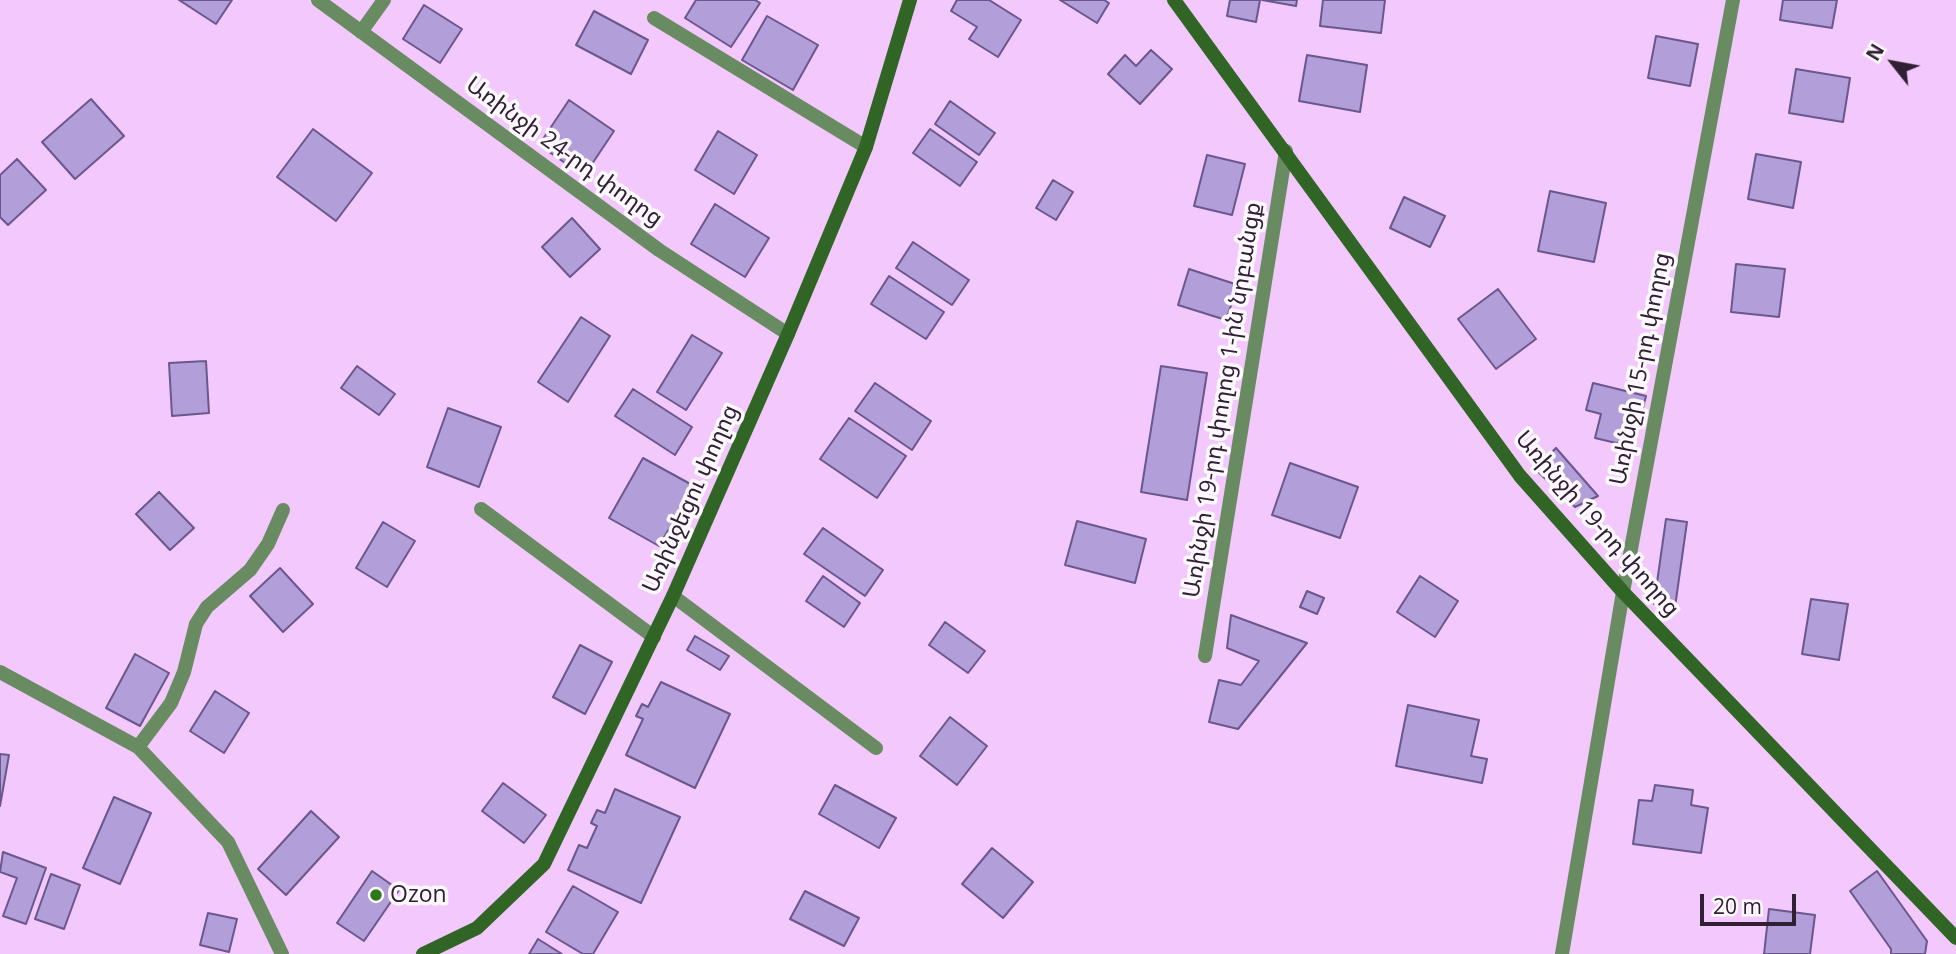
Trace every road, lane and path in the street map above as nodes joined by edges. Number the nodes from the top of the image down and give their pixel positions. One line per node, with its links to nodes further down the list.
1 (318, 0): 7 (street, Առինջի 24-րդ փողոց)
2 (384, 0): 7 (street)
3 (910, 0): 8 (street, Առինջեցու փողոց)
4 (1174, 0): 9 (street, Առինջի 19-րդ փողոց)
5 (1733, 0): 13 (street, Առինջի 15-րդ փողոց)
6 (654, 18): 8 (street)
7 (361, 32): 10 (street, Առինջի 24-րդ փողոց)
8 (866, 147): 10 (street, Առինջեցու փողոց)
9 (1286, 151): 13 (street, Առինջի 19-րդ փողոց); 16 (street, Առինջի 19-րդ փողոց 1-ին նրբանցք)
10 (788, 334): 14 (street, Առինջեցու փողոց)
11 (481, 509): 15 (street)
12 (284, 510): 18 (street)
13 (1623, 592): 20 (street, Առինջի 19-րդ փողոց); 23 (street, Առինջի 15-րդ փողոց)
14 (673, 596): 15 (street, Առինջեցու փողոց); 19 (street)
15 (654, 637): 22 (street, Առինջեցու փողոց)
16 (1205, 656)
17 (0, 672): 18 (street)
18 (138, 747): 21 (street)
19 (876, 748)
20 (1956, 938)
21 (282, 954)
22 (423, 954)
23 (1562, 954)

